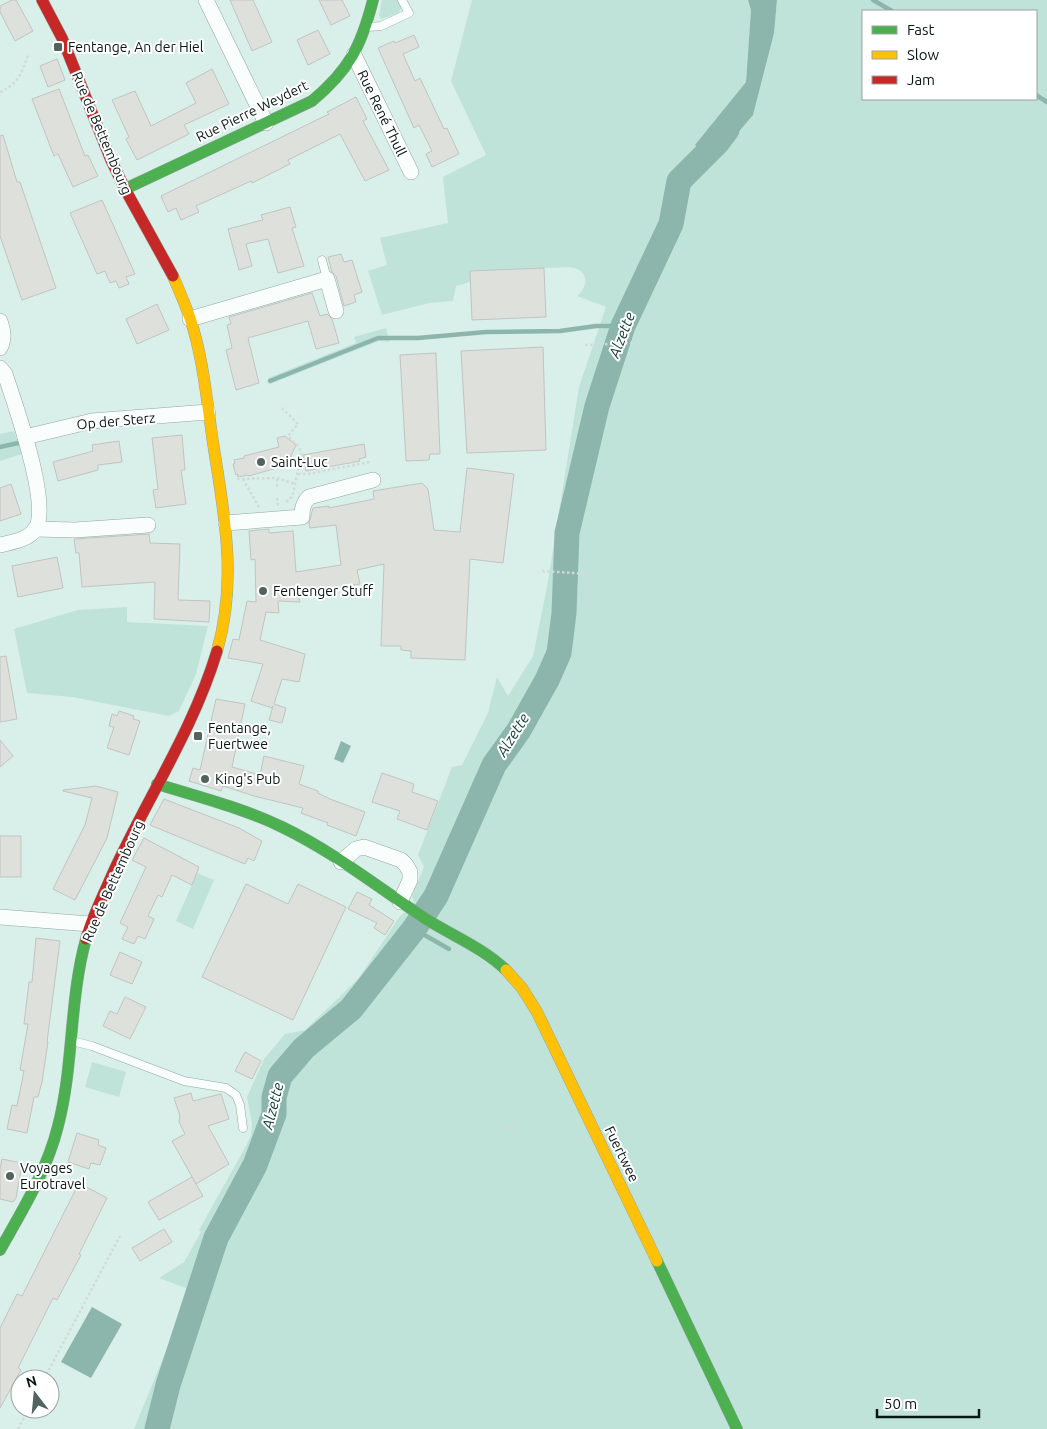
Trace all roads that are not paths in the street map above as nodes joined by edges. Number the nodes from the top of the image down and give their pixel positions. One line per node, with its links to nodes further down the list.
1 (42, 0): 9 (main road, Rue de Bettembourg)
2 (206, 0): 7 (street)
3 (373, 0): 5 (main road, Rue Pierre Weydert)
4 (402, 0): 5 (lane)
5 (366, 27): 6 (main road, Rue Pierre Weydert)
6 (354, 55): 7 (main road, Rue Pierre Weydert); 8 (street, Rue René Thull)
7 (266, 123): 9 (main road, Rue Pierre Weydert)
8 (410, 172)
9 (125, 189): 13 (main road, Rue de Bettembourg)
10 (322, 260): 11 (lane)
11 (327, 279): 12 (street); 13 (street)
12 (336, 311)
13 (190, 319): 17 (main road, Rue de Bettembourg)
14 (0, 321): 15 (street)
15 (0, 348)
16 (0, 368): 18 (street)
17 (208, 412): 18 (street, Op der Sterz); 20 (main road, Rue de Bettembourg)
18 (25, 437): 22 (street)
19 (373, 480): 20 (street)
20 (226, 523): 24 (main road, Rue de Bettembourg)
21 (148, 525): 22 (street)
22 (35, 529): 23 (street)
23 (0, 545)
24 (157, 784): 25 (main road); 28 (main road, Rue de Bettembourg)
25 (342, 862): 26 (main road); 26 (street)
26 (403, 904): 32 (main road, Fuertwee)
27 (0, 917): 28 (street)
28 (90, 924): 29 (main road, Rue de Bettembourg)
29 (72, 1040): 30 (lane); 31 (main road, Rue de Bettembourg)
30 (243, 1128)
31 (0, 1250)
32 (737, 1429)

